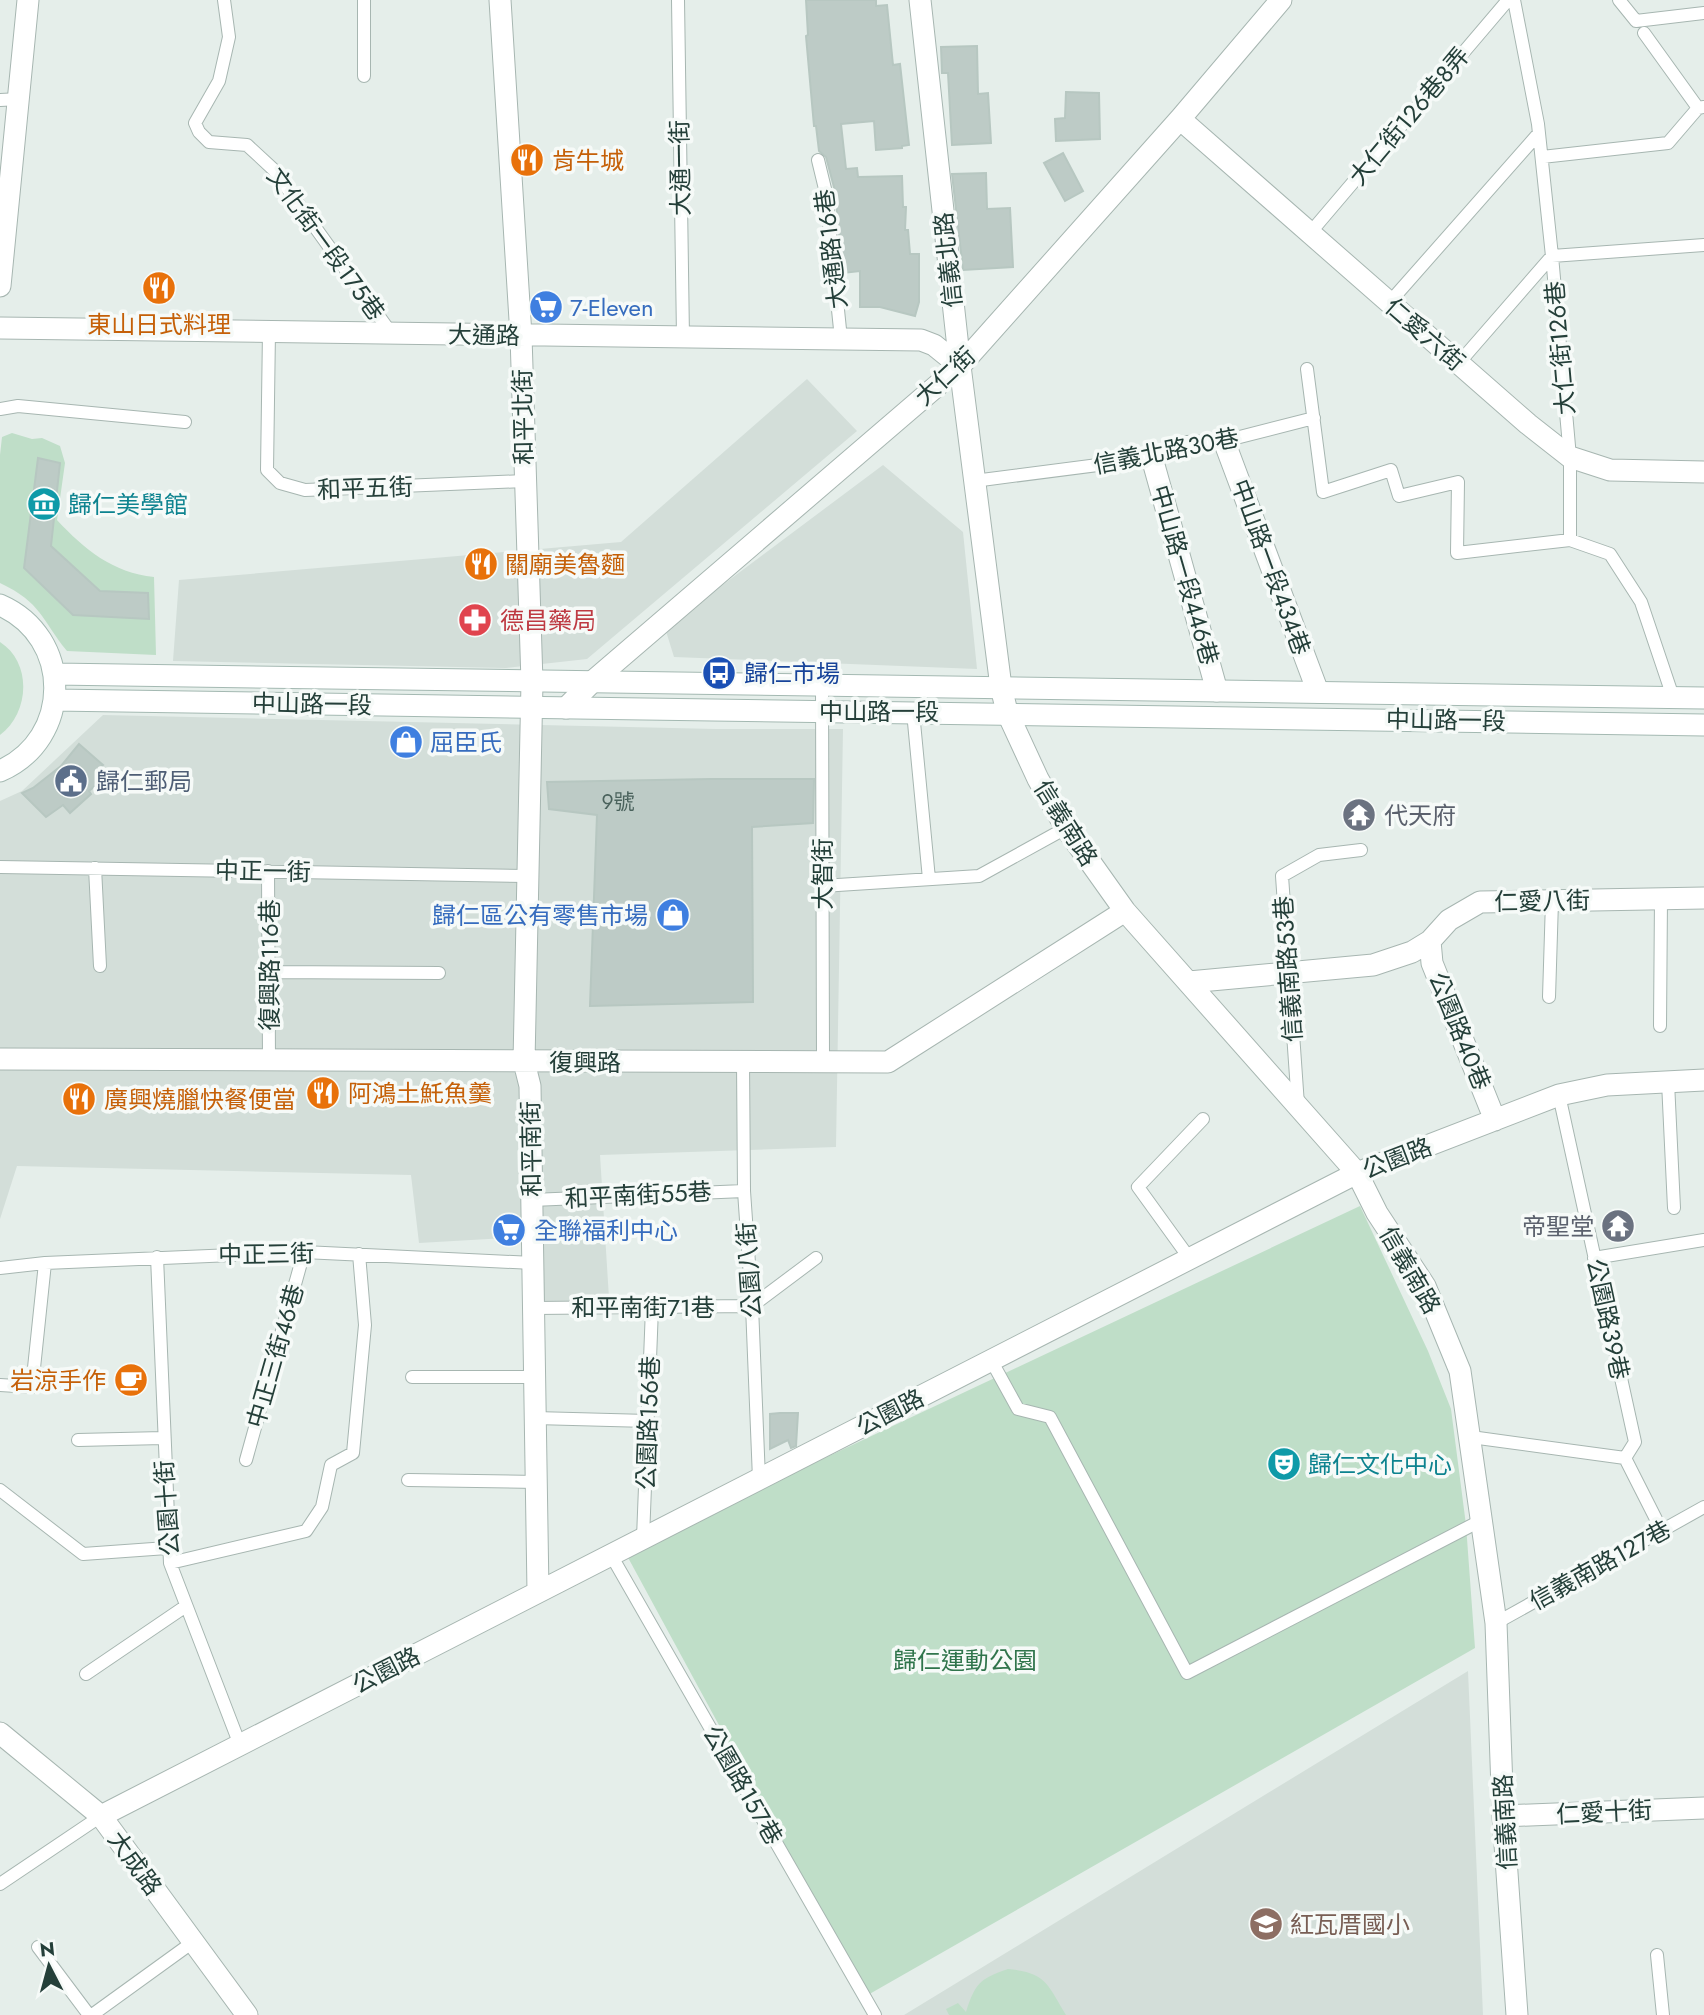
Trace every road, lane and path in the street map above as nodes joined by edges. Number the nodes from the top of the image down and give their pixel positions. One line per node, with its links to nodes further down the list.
1 (28, 0): 14 (street)
2 (224, 0): 27 (lane, 文化街一段175巷)
3 (364, 0): 13 (lane)
4 (500, 0): 28 (street, 和平北街)
5 (678, 0): 29 (lane, 大通一街)
6 (920, 0): 32 (street, 信義北路)
7 (1281, 0): 16 (street, 大仁街)
8 (1508, 0): 20 (lane, 大仁街126巷8弄)
9 (1514, 0): 17 (lane, 大仁街126巷)
10 (1619, 0): 11 (lane)
11 (1704, 13)
12 (1644, 33): 15 (lane)
13 (364, 76)
14 (10, 99): 23 (street)
15 (1701, 107): 18 (lane)
16 (1181, 119): 20 (street, 仁愛六街); 32 (street, 大仁街)
17 (1539, 133): 18 (lane, 大仁街126巷); 24 (lane)
18 (1542, 157): 22 (lane, 大仁街126巷)
19 (818, 160): 30 (lane, 大通路16巷)
20 (1310, 233): 24 (street, 仁愛六街)
21 (1704, 245): 22 (lane)
22 (1552, 256): 31 (lane); 38 (lane, 大仁街126巷)
23 (0, 286)
24 (1389, 303): 31 (street, 仁愛六街)
25 (0, 328): 26 (street, 大通路)
26 (269, 331): 27 (street, 大通路); 41 (lane, 和平五街)
27 (391, 333): 28 (street, 大通路)
28 (521, 336): 29 (street, 大通路); 41 (street, 和平北街)
29 (682, 337): 30 (street, 大通路)
30 (841, 339): 32 (street, 大通路)
31 (1458, 363): 38 (street, 仁愛六街)
32 (960, 366): 42 (street, 信義北路); 47 (street, 大仁街)
33 (1307, 369): 35 (lane)
34 (0, 409): 36 (lane)
35 (1314, 418): 37 (lane, 信義北路30巷); 43 (lane)
36 (185, 422)
37 (1224, 441): 39 (lane, 信義北路30巷); 51 (street, 中山路一段434巷)
38 (1570, 457): 40 (street, 仁愛六街); 43 (lane, 大仁街126巷)
39 (1152, 458): 42 (lane, 信義北路30巷); 50 (street, 中山路一段446巷)
40 (1704, 472)
41 (524, 481): 46 (street, 和平北街)
42 (974, 481): 49 (street, 信義北路)
43 (1570, 540): 52 (lane)
44 (0, 605): 45 (street)
45 (55, 674): 46 (street, 中山路一段); 54 (street)
46 (532, 682): 47 (street, 中山路一段); 55 (street, 和平北街)
47 (592, 682): 48 (street, 中山路一段); 56 (street, 大仁街)
48 (821, 685): 49 (street, 中山路一段); 57 (lane, 大智街)
49 (1001, 687): 50 (street, 中山路一段); 59 (street, 信義南路)
50 (1217, 691): 51 (street, 中山路一段)
51 (1318, 692): 52 (street, 中山路一段)
52 (1674, 697): 53 (street, 中山路一段)
53 (1704, 698)
54 (54, 700): 55 (street, 中山路一段); 61 (street)
55 (531, 708): 56 (street, 中山路一段); 67 (street, 和平南街)
56 (566, 708): 57 (street, 中山路一段)
57 (821, 711): 58 (street, 中山路一段); 69 (lane, 大智街)
58 (913, 712): 59 (street, 中山路一段); 68 (lane)
59 (1007, 712): 60 (street, 中山路一段); 62 (street, 信義南路)
60 (1704, 725)
61 (0, 771)
62 (1066, 828): 68 (lane); 73 (street, 信義南路)
63 (1360, 850): 78 (lane, 信義南路53巷)
64 (0, 867): 65 (lane, 中正一街)
65 (95, 868): 66 (lane, 中正一街); 75 (lane)
66 (268, 871): 67 (lane, 中正一街); 76 (lane, 復興路116巷)
67 (527, 876): 84 (street, 和平南街)
68 (929, 879): 69 (lane)
69 (822, 886): 86 (lane, 大智街)
70 (1661, 898): 71 (street, 仁愛八街); 72 (street, 仁愛八街); 81 (lane)
71 (1704, 898)
72 (1552, 901): 74 (street, 仁愛八街); 80 (lane)
73 (1125, 911): 79 (street, 信義南路); 86 (street, 復興路)
74 (1430, 940): 78 (street, 仁愛八街); 92 (street, 公園路40巷)
75 (100, 966)
76 (269, 972): 77 (lane); 83 (lane, 復興路116巷)
77 (439, 973)
78 (1288, 973): 79 (street, 仁愛八街); 90 (lane, 信義南路53巷)
79 (1189, 982): 90 (street, 信義南路)
80 (1549, 997)
81 (1660, 1026)
82 (0, 1059): 83 (street, 復興路)
83 (269, 1060): 84 (street, 復興路)
84 (524, 1062): 85 (street, 復興路); 95 (street, 和平南街)
85 (743, 1062): 86 (street, 復興路); 94 (lane, 公園八街)
86 (823, 1062)
87 (1704, 1080): 88 (street, 公園路)
88 (1668, 1082): 89 (street, 公園路); 96 (lane)
89 (1559, 1095): 92 (street, 公園路); 101 (lane, 公園路39巷)
90 (1298, 1105): 93 (street, 信義南路)
91 (1203, 1119): 103 (lane)
92 (1495, 1119): 93 (street, 公園路)
93 (1357, 1173): 103 (street, 公園路); 116 (street, 信義南路)
94 (744, 1191): 95 (lane, 和平南街55巷); 107 (lane, 公園八街)
95 (532, 1200): 105 (street, 和平南街)
96 (1674, 1208)
97 (1704, 1240): 101 (lane)
98 (304, 1252): 99 (lane, 中正三街); 100 (lane, 中正三街); 120 (lane, 中正三街46巷)
99 (359, 1254): 105 (lane, 中正三街); 131 (lane)
100 (157, 1257): 104 (lane, 中正三街); 117 (lane, 公園十街)
101 (1594, 1257): 119 (lane, 公園路39巷)
102 (817, 1258): 107 (lane)
103 (1189, 1259): 110 (street, 公園路)
104 (45, 1263): 106 (lane, 中正三街); 113 (lane)
105 (533, 1263): 108 (street, 和平南街)
106 (0, 1268)
107 (752, 1306): 109 (lane, 和平南街71巷); 121 (lane, 公園八街)
108 (534, 1308): 109 (lane, 和平南街71巷); 112 (street, 和平南街)
109 (652, 1308): 115 (lane, 公園路156巷)
110 (991, 1360): 121 (street, 公園路); 126 (lane)
111 (412, 1377): 112 (lane)
112 (535, 1377): 114 (street, 和平南街)
113 (0, 1385)
114 (535, 1418): 115 (lane); 123 (street, 和平南街)
115 (648, 1421): 128 (lane, 公園路156巷)
116 (1471, 1437): 119 (lane); 126 (street, 信義南路)
117 (163, 1438): 118 (lane); 129 (lane, 公園十街)
118 (78, 1440)
119 (1625, 1458): 127 (lane)
120 (246, 1460)
121 (759, 1479): 128 (street, 公園路)
122 (408, 1480): 123 (lane)
123 (537, 1482): 132 (street, 和平南街)
124 (0, 1490): 129 (lane)
125 (1704, 1507): 127 (lane, 信義南路127巷)
126 (1482, 1520): 134 (street, 信義南路)
127 (1662, 1531): 134 (lane, 信義南路127巷)
128 (643, 1538): 130 (street, 公園路)
129 (167, 1548): 131 (lane, 公園十街)
130 (611, 1555): 132 (street, 公園路); 147 (lane, 公園路157巷)
131 (170, 1563): 133 (lane, 公園十街)
132 (538, 1591): 137 (street, 公園路)
133 (186, 1606): 135 (lane); 137 (lane, 公園十街)
134 (1496, 1623): 140 (street, 信義南路)
135 (86, 1674)
136 (0, 1732): 139 (street, 大成路)
137 (240, 1745): 139 (street, 公園路)
138 (1704, 1808): 140 (street, 仁愛十街)
139 (101, 1816): 141 (lane); 142 (street, 大成路)
140 (1503, 1816): 148 (street, 信義南路)
141 (0, 1884)
142 (193, 1942): 145 (lane); 146 (street, 大成路)
143 (38, 1947): 145 (lane)
144 (1657, 1955): 149 (lane)
145 (90, 2015)
146 (247, 2015)
147 (875, 2015)
148 (1517, 2015)
149 (1663, 2015)

